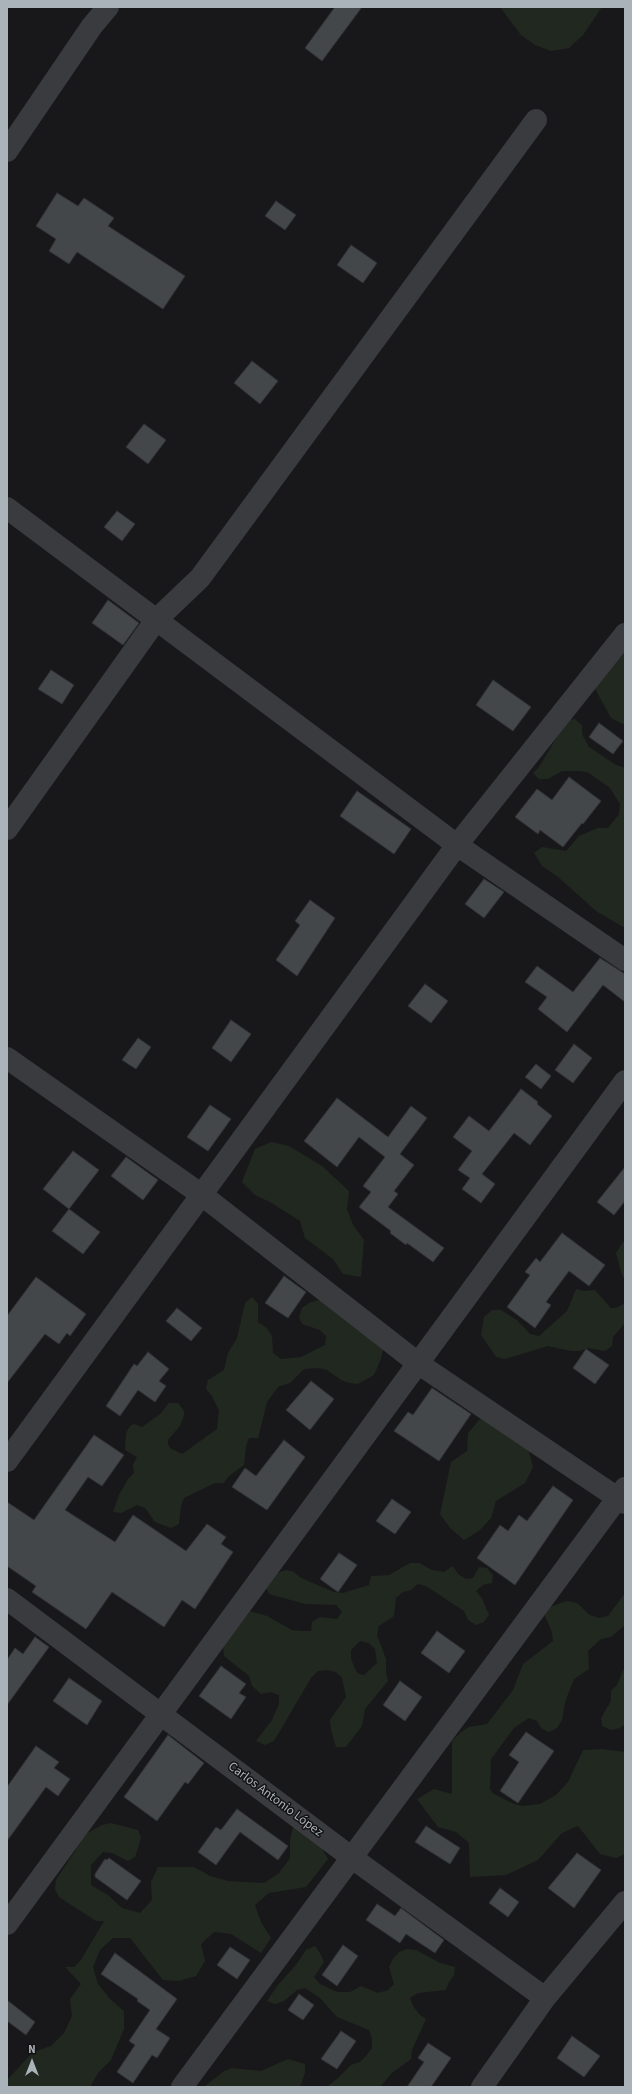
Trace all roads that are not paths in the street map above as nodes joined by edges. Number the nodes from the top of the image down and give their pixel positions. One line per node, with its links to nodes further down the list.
1 (108, 7): 3 (street)
2 (536, 120): 5 (street)
3 (7, 151)
4 (7, 508): 5 (street)
5 (156, 620): 7 (street); 8 (street)
6 (625, 634): 8 (street)
7 (7, 829)
8 (457, 845): 9 (street); 12 (street)
9 (625, 960)
10 (7, 1058): 12 (street)
11 (625, 1081): 13 (street)
12 (202, 1194): 13 (street); 14 (street)
13 (419, 1364): 15 (street); 17 (street)
14 (7, 1461)
15 (623, 1496): 18 (street)
16 (7, 1598): 17 (street, Carlos Antonio López)
17 (160, 1715): 18 (street, Carlos Antonio López); 20 (street)
18 (351, 1857): 21 (street, Carlos Antonio López); 22 (street)
19 (625, 1902): 21 (street)
20 (7, 1924)
21 (545, 1998): 23 (street)
22 (182, 2087)
23 (482, 2087)

